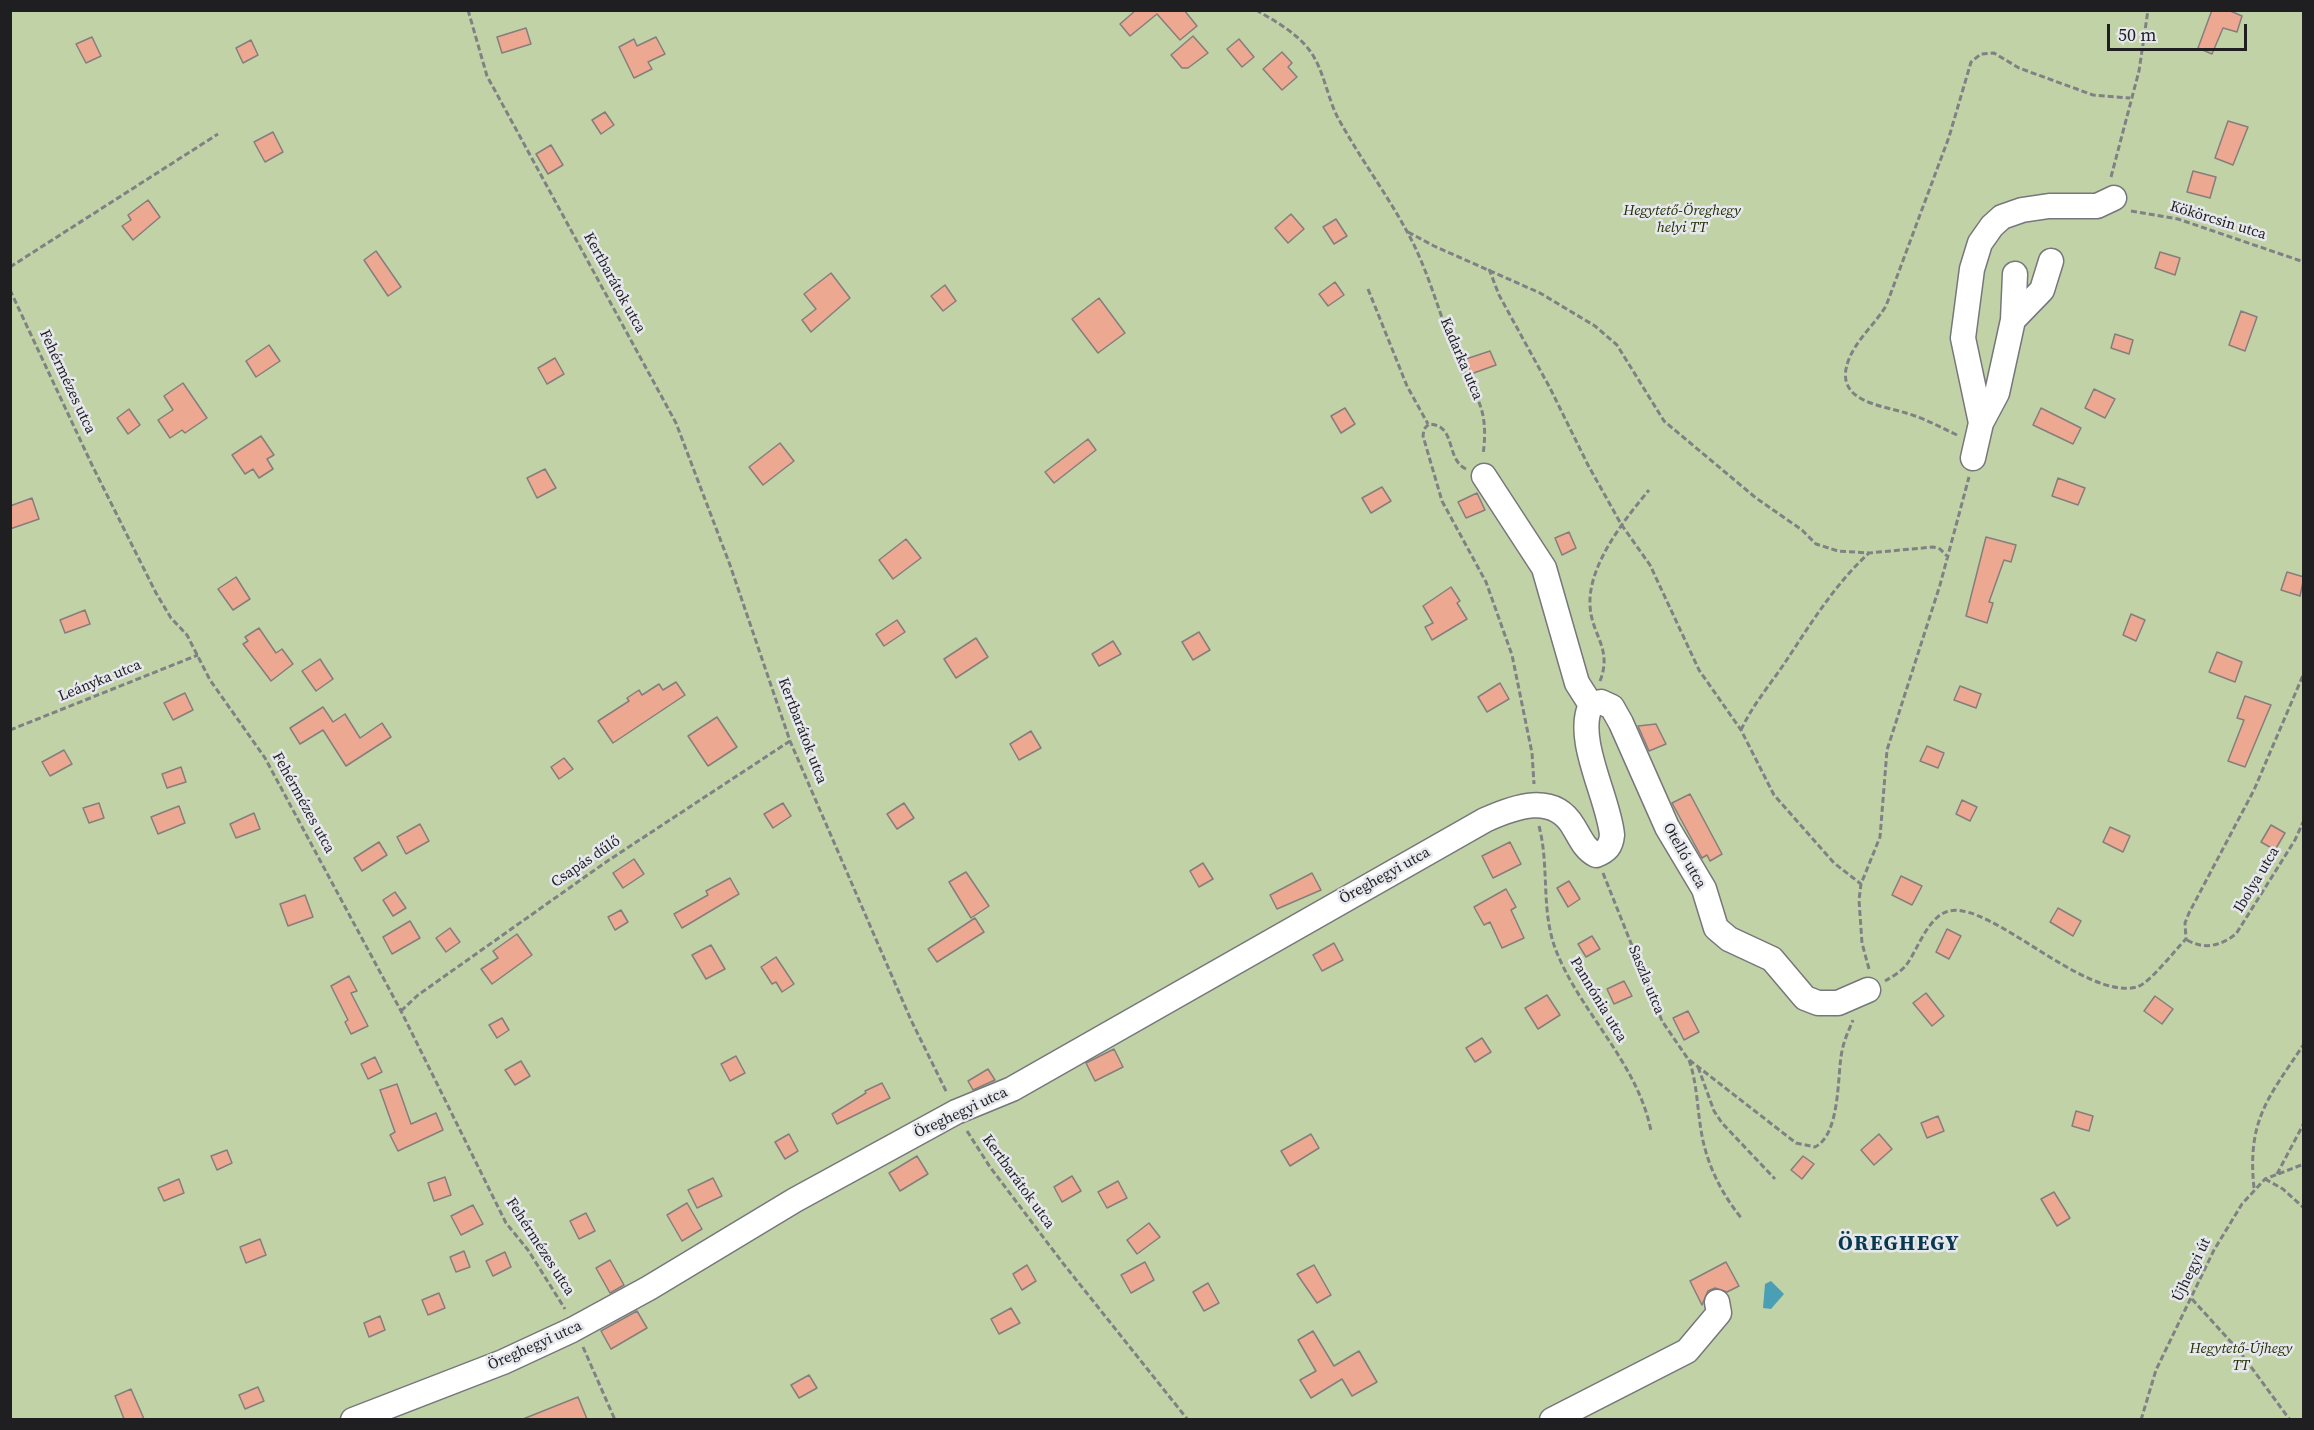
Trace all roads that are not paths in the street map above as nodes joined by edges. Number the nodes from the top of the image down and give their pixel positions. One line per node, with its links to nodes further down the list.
1 (2119, 203): 5 (street)
2 (2051, 261): 4 (street)
3 (2015, 274): 4 (street)
4 (2013, 320): 5 (street)
5 (1981, 423): 6 (street)
6 (1972, 458)
7 (1484, 476): 8 (street)
8 (1591, 705): 9 (street, Otelló utca); 11 (street, Öreghegyi utca)
9 (1868, 990)
10 (1717, 1302): 12 (street)
11 (353, 1419)
12 (1552, 1419)

